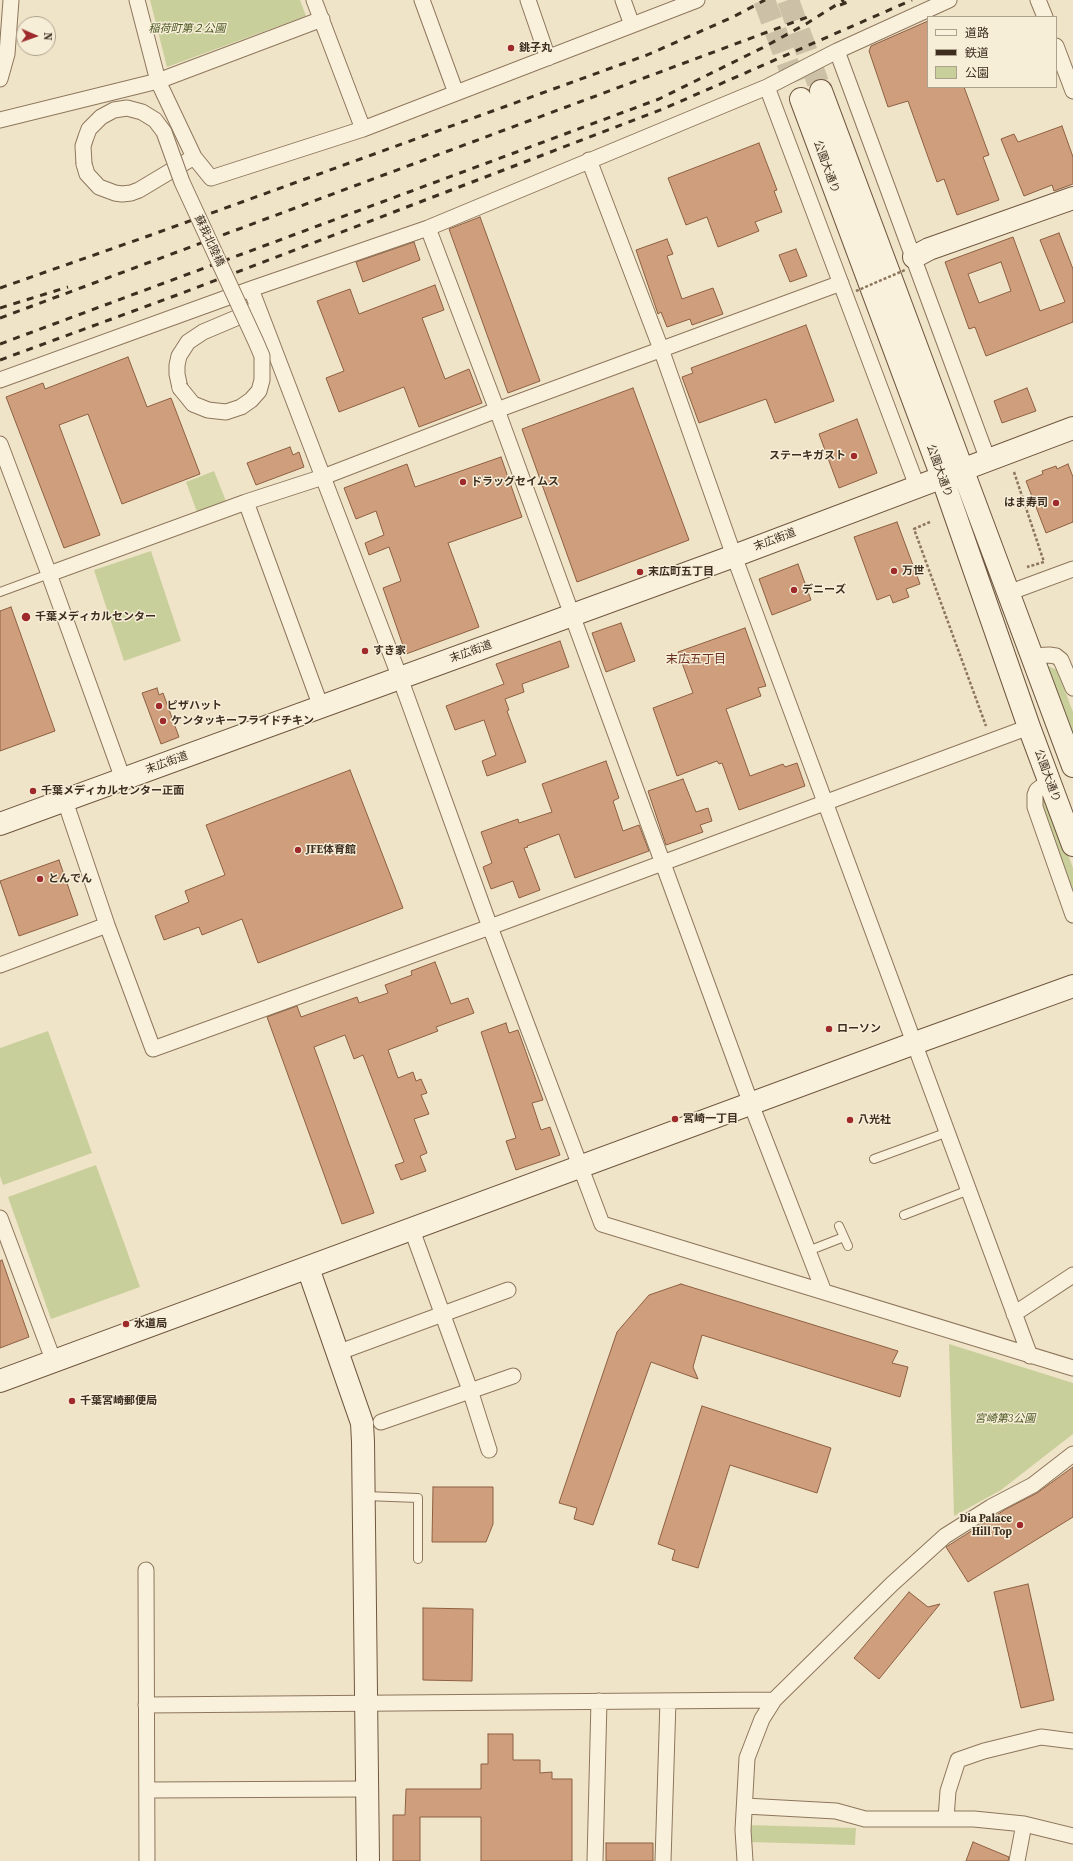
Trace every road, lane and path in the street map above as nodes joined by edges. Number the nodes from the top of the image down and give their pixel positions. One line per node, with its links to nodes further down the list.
1 (11, 0): 16 (street)
2 (137, 0): 17 (street)
3 (314, 0): 11 (street)
4 (422, 0): 21 (street)
5 (528, 0): 15 (street)
6 (623, 0): 12 (street)
7 (696, 0): 12 (street)
8 (949, 0): 14 (street)
9 (1038, 0): 10 (street)
10 (1045, 16)
11 (322, 19): 17 (street); 24 (street)
12 (632, 25): 15 (street)
13 (1057, 49): 20 (street)
14 (838, 51): 18 (street); 29 (street)
15 (548, 58): 21 (street)
16 (0, 79)
17 (158, 81): 23 (street); 25 (street)
18 (767, 87): 26 (street); 30 (street)
19 (821, 90): 41 (street, 公園大通り)
20 (1073, 91)
21 (456, 93): 24 (street)
22 (801, 99): 41 (street, 公園大通り)
23 (0, 120)
24 (363, 129): 25 (street)
25 (194, 157): 33 (street, 蘇我北陸橋, bridge)
26 (590, 160): 28 (street); 34 (street)
27 (1073, 198): 29 (street)
28 (428, 228): 31 (street); 36 (street)
29 (909, 264): 32 (path, bridge); 39 (street)
30 (841, 283): 34 (street); 43 (street)
31 (251, 289): 33 (street); 35 (street)
32 (856, 291)
33 (259, 309): 42 (street)
34 (661, 349): 36 (street); 46 (street)
35 (0, 380)
36 (497, 410): 42 (street); 52 (street)
37 (1073, 428): 39 (street, 末広街道)
38 (0, 444): 49 (street)
39 (988, 460): 41 (street, 末広街道)
40 (1014, 472): 47 (path)
41 (952, 473): 43 (street, 末広街道); 51 (street, 公園大通り); 58 (street, 公園大通り)
42 (323, 477): 44 (street); 54 (street)
43 (917, 486): 46 (street, 末広街道)
44 (246, 502): 49 (street); 56 (street)
45 (930, 522): 57 (path)
46 (734, 556): 52 (street, 末広街道); 63 (street)
47 (1027, 567)
48 (1073, 569): 51 (street)
49 (49, 574): 50 (lane); 60 (street)
50 (0, 592)
51 (1008, 593): 53 (street, 公園大通り)
52 (572, 615): 54 (street, 末広街道); 66 (street)
53 (1031, 656): 55 (street); 59 (street, 公園大通り)
54 (400, 678): 56 (street, 末広街道); 69 (street)
55 (1073, 688)
56 (322, 707): 60 (street, 末広街道)
57 (986, 726)
58 (1029, 727): 61 (street, 公園大通り); 63 (street)
59 (1073, 766)
60 (123, 779): 62 (street, 末広街道)
61 (1049, 781): 65 (street, 公園大通り); 67 (street)
62 (65, 801): 64 (street, 末広街道); 68 (street)
63 (824, 801): 66 (street); 72 (street)
64 (0, 824)
65 (1073, 844)
66 (663, 861): 69 (street); 73 (street)
67 (1073, 915)
68 (107, 925): 69 (street); 70 (street)
69 (490, 926): 76 (street)
70 (0, 965)
71 (1073, 986): 72 (street)
72 (915, 1043): 73 (street); 74 (street)
73 (751, 1104): 76 (street); 84 (street)
74 (948, 1132): 75 (lane); 77 (street)
75 (874, 1159)
76 (580, 1167): 81 (street); 88 (street)
77 (969, 1190): 78 (lane); 90 (street)
78 (904, 1215)
79 (0, 1218): 93 (street)
80 (838, 1226): 82 (lane)
81 (412, 1230): 85 (street); 89 (street)
82 (844, 1237): 83 (lane); 84 (lane)
83 (848, 1246)
84 (808, 1251): 88 (street)
85 (308, 1268): 91 (street); 93 (street)
86 (1073, 1275): 90 (street)
87 (508, 1290): 89 (street)
88 (824, 1292): 92 (street)
89 (441, 1314): 91 (street); 97 (street)
90 (1014, 1314): 92 (street)
91 (337, 1353): 101 (street)
92 (1030, 1356): 94 (street)
93 (54, 1362): 96 (street)
94 (1073, 1368)
95 (514, 1376): 97 (street)
96 (0, 1381)
97 (470, 1390): 98 (street); 99 (street)
98 (382, 1422)
99 (489, 1450)
100 (1073, 1454): 104 (street)
101 (364, 1496): 102 (lane); 107 (street)
102 (418, 1559)
103 (146, 1570): 108 (street)
104 (774, 1700): 106 (street); 112 (street)
105 (599, 1701): 106 (street); 107 (street); 118 (street)
106 (668, 1701): 119 (street)
107 (367, 1703): 108 (street); 110 (street)
108 (146, 1705): 111 (street)
109 (1073, 1741): 113 (street)
110 (368, 1789): 111 (street); 117 (street)
111 (147, 1790): 116 (street)
112 (745, 1806): 113 (street); 120 (street)
113 (946, 1818): 114 (street)
114 (1024, 1824): 115 (street); 121 (street)
115 (1073, 1836)
116 (147, 1861)
117 (368, 1861)
118 (595, 1861)
119 (663, 1861)
120 (745, 1861)
121 (1017, 1861)

